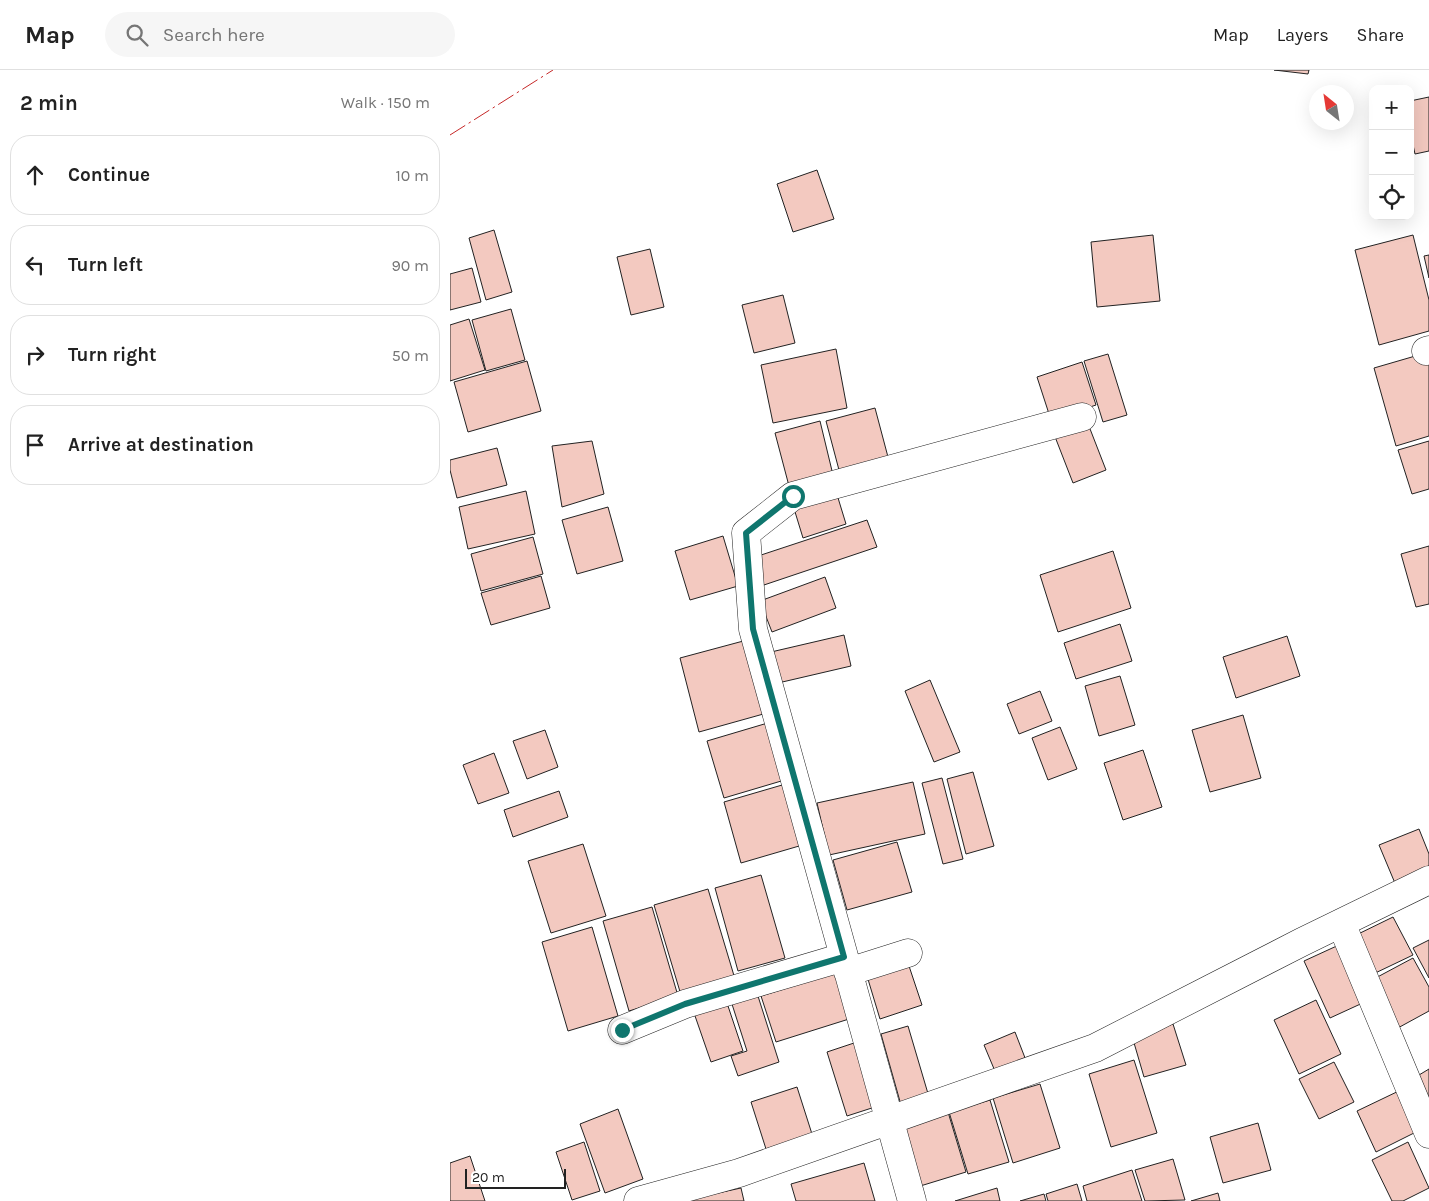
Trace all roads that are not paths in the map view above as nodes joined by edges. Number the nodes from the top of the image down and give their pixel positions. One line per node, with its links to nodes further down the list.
1 (1082, 417): 5 (street)
2 (1429, 880): 3 (street)
3 (1341, 923): 7 (street); 8 (street)
4 (908, 953): 5 (street)
5 (846, 964): 6 (street); 7 (street)
6 (622, 1030)
7 (889, 1120): 9 (street); 10 (street)
8 (1429, 1134)
9 (638, 1201)
10 (912, 1201)

